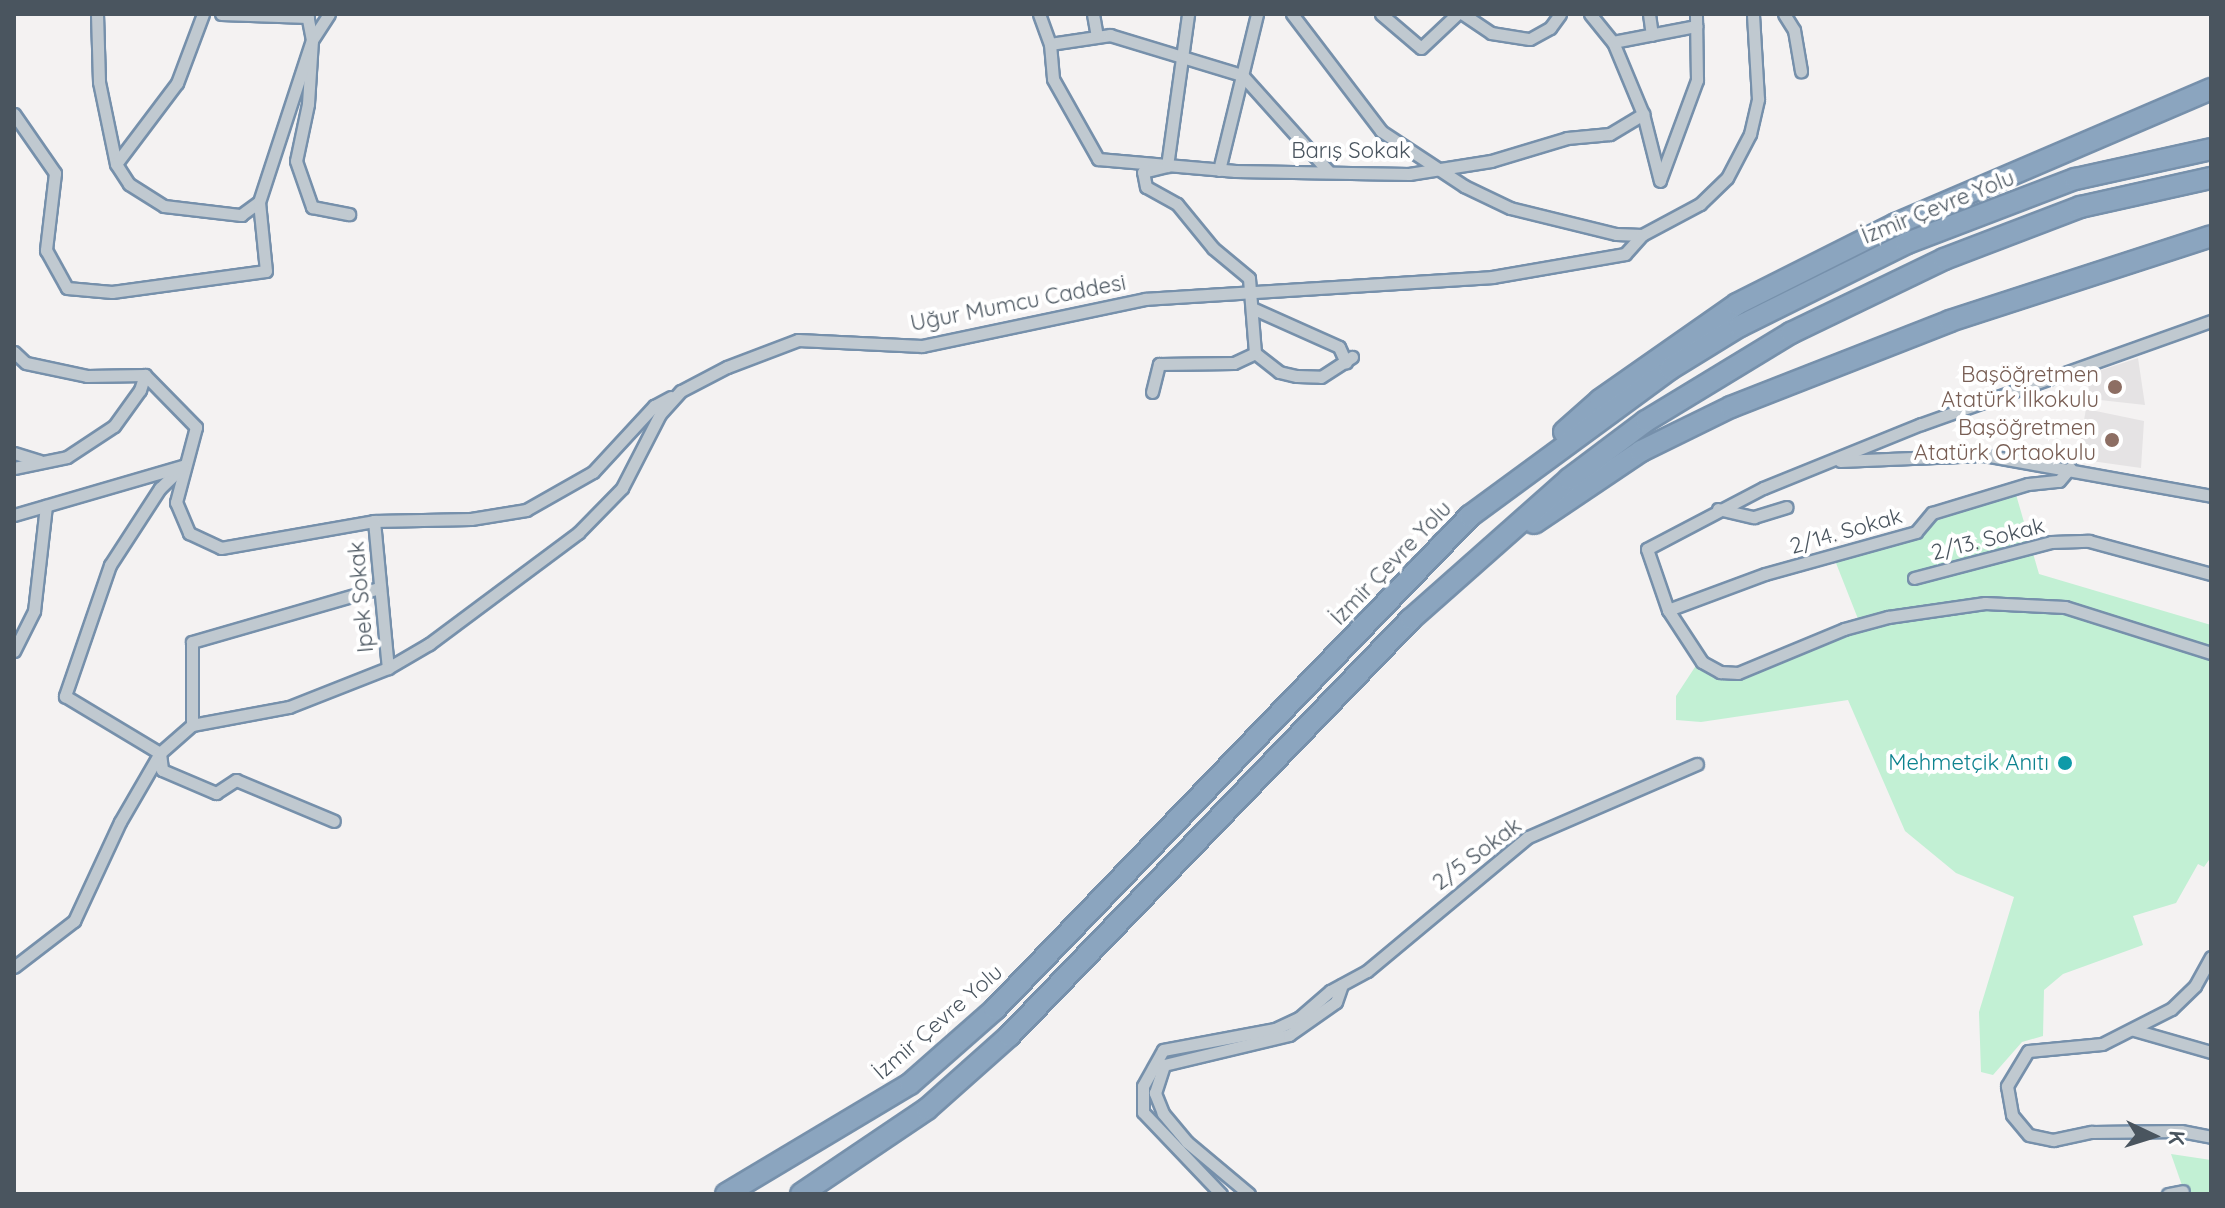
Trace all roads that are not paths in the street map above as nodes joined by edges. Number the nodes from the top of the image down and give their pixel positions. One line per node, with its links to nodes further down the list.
1 (97, 14): 32 (street)
2 (203, 14): 32 (street)
3 (221, 14): 18 (street)
4 (329, 14): 22 (street)
5 (1039, 14): 24 (street)
6 (1093, 14): 21 (street)
7 (1188, 14): 25 (street)
8 (1257, 14): 27 (street)
9 (1292, 14): 34 (street)
10 (1381, 14): 11 (street)
11 (1457, 14)
12 (1463, 14): 13 (street)
13 (1560, 14)
14 (1590, 14): 23 (street)
15 (1649, 14): 20 (street)
16 (1753, 14): 40 (street, Uğur Mumcu Caddesi)
17 (1784, 14): 26 (street)
18 (308, 16): 22 (street)
19 (1696, 20): 20 (street); 30 (street)
20 (1652, 35): 23 (street)
21 (1097, 37): 24 (street); 25 (street)
22 (312, 40): 38 (street); 39 (street)
23 (1613, 42): 30 (street)
24 (1050, 44): 33 (street, Barış Sokak)
25 (1184, 60): 27 (street); 33 (street)
26 (1801, 71)
27 (1242, 75): 35 (street); 36 (street)
28 (2211, 89): 61 (highway)
29 (14, 114): 38 (street)
30 (1643, 114): 34 (street, Barış Sokak)
31 (2211, 149): 61 (highway, İzmir Çevre Yolu)
32 (116, 164): 38 (street)
33 (1167, 166): 35 (street, Barış Sokak); 42 (street)
34 (1437, 168): 36 (street, Barış Sokak); 40 (street)
35 (1219, 170): 36 (street, Barış Sokak)
36 (1328, 171)
37 (2211, 178): 63 (highway)
38 (259, 202)
39 (349, 214)
40 (1642, 235): 42 (street, Uğur Mumcu Caddesi)
41 (2211, 236): 63 (highway)
42 (1251, 295): 43 (street); 48 (street, Uğur Mumcu Caddesi)
43 (1252, 308): 46 (street); 46 (street)
44 (2211, 321): 52 (street)
45 (14, 352): 47 (street)
46 (1255, 353): 49 (street)
47 (145, 375): 51 (street); 53 (street)
48 (681, 391): 62 (street); 70 (street, Uğur Mumcu Caddesi)
49 (1152, 392)
50 (14, 453): 51 (street)
51 (40, 461): 54 (street)
52 (1829, 461): 55 (street); 59 (street)
53 (183, 466): 57 (street); 62 (street); 72 (street)
54 (14, 468)
55 (2070, 468): 56 (street); 67 (street, 2/14. Sokak)
56 (2211, 496)
57 (46, 506): 60 (street); 68 (street)
58 (1786, 507): 59 (street)
59 (1718, 509): 67 (street)
60 (14, 515)
61 (1470, 516): 82 (highway, İzmir Çevre Yolu)
62 (374, 521): 66 (street, Ipek Sokak)
63 (1487, 552): 83 (highway)
64 (2211, 574): 65 (street, 2/13. Sokak)
65 (1914, 578)
66 (379, 588): 70 (street, Ipek Sokak); 71 (street)
67 (1668, 610): 69 (street)
68 (14, 651)
69 (2211, 653)
70 (388, 668): 71 (street, Uğur Mumcu Caddesi)
71 (192, 725): 72 (street)
72 (160, 753): 74 (street); 76 (street)
73 (1697, 764): 77 (street, 2/5 Sokak)
74 (334, 821)
75 (2211, 957): 78 (street)
76 (14, 967)
77 (1342, 985): 84 (street, 2/5 Sokak); 85 (street, 2/5 Sokak)
78 (2134, 1030): 79 (street); 80 (street)
79 (2211, 1052)
80 (2211, 1137)
81 (2183, 1191): 86 (street)
82 (726, 1194)
83 (801, 1194)
84 (1221, 1194)
85 (1249, 1194)
86 (2168, 1194)

